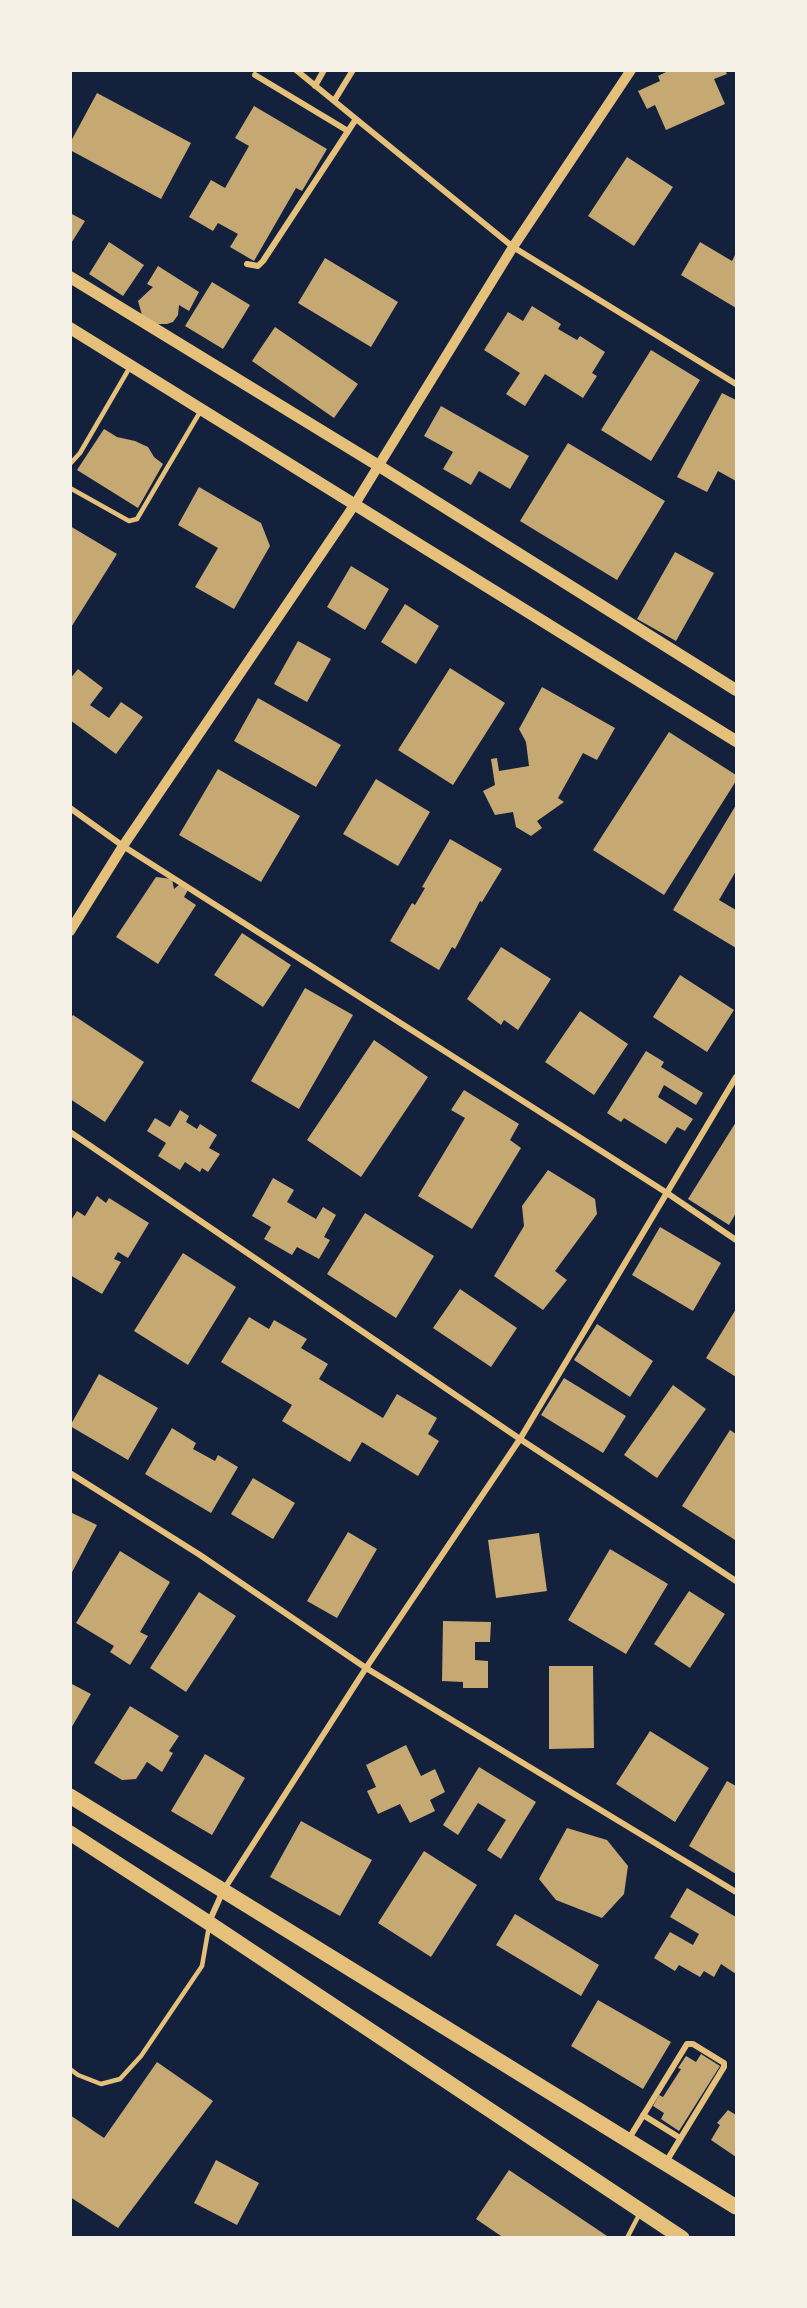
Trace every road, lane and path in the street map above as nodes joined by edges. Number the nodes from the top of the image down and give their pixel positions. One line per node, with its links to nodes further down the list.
1 (296, 70): 6 (street)
2 (324, 70): 6 (street)
3 (353, 70): 7 (street)
4 (630, 70): 10 (street)
5 (255, 75): 9 (street)
6 (315, 86): 7 (street)
7 (334, 101): 8 (street)
8 (356, 119): 9 (street); 10 (street)
9 (348, 131): 11 (street)
10 (513, 247): 15 (street); 18 (street)
11 (248, 264)
12 (70, 276): 18 (main road)
13 (70, 328): 14 (main road)
14 (131, 366): 16 (main road); 17 (lane)
15 (736, 384)
16 (202, 410): 19 (lane); 20 (main road)
17 (70, 464)
18 (379, 466): 20 (street); 21 (main road)
19 (70, 488)
20 (355, 504): 22 (main road); 24 (street)
21 (736, 690)
22 (736, 741)
23 (70, 808): 24 (street)
24 (123, 846): 25 (street); 28 (street)
25 (70, 931)
26 (736, 1077): 28 (street)
27 (70, 1132): 30 (street)
28 (667, 1193): 29 (street); 30 (street)
29 (736, 1240)
30 (520, 1439): 32 (street); 33 (street)
31 (70, 1473): 33 (street)
32 (736, 1581)
33 (366, 1668): 36 (street); 37 (street)
34 (70, 1796): 36 (main road)
35 (70, 1833): 38 (main road)
36 (223, 1891): 38 (street); 42 (main road)
37 (736, 1892)
38 (209, 1923): 39 (lane); 45 (main road)
39 (70, 2069)
40 (643, 2115): 41 (street); 41 (street); 42 (street)
41 (680, 2138): 43 (street)
42 (628, 2140): 43 (main road)
43 (665, 2163): 44 (main road)
44 (736, 2207)
45 (641, 2211): 46 (lane); 47 (main road)
46 (627, 2238)
47 (682, 2238)

